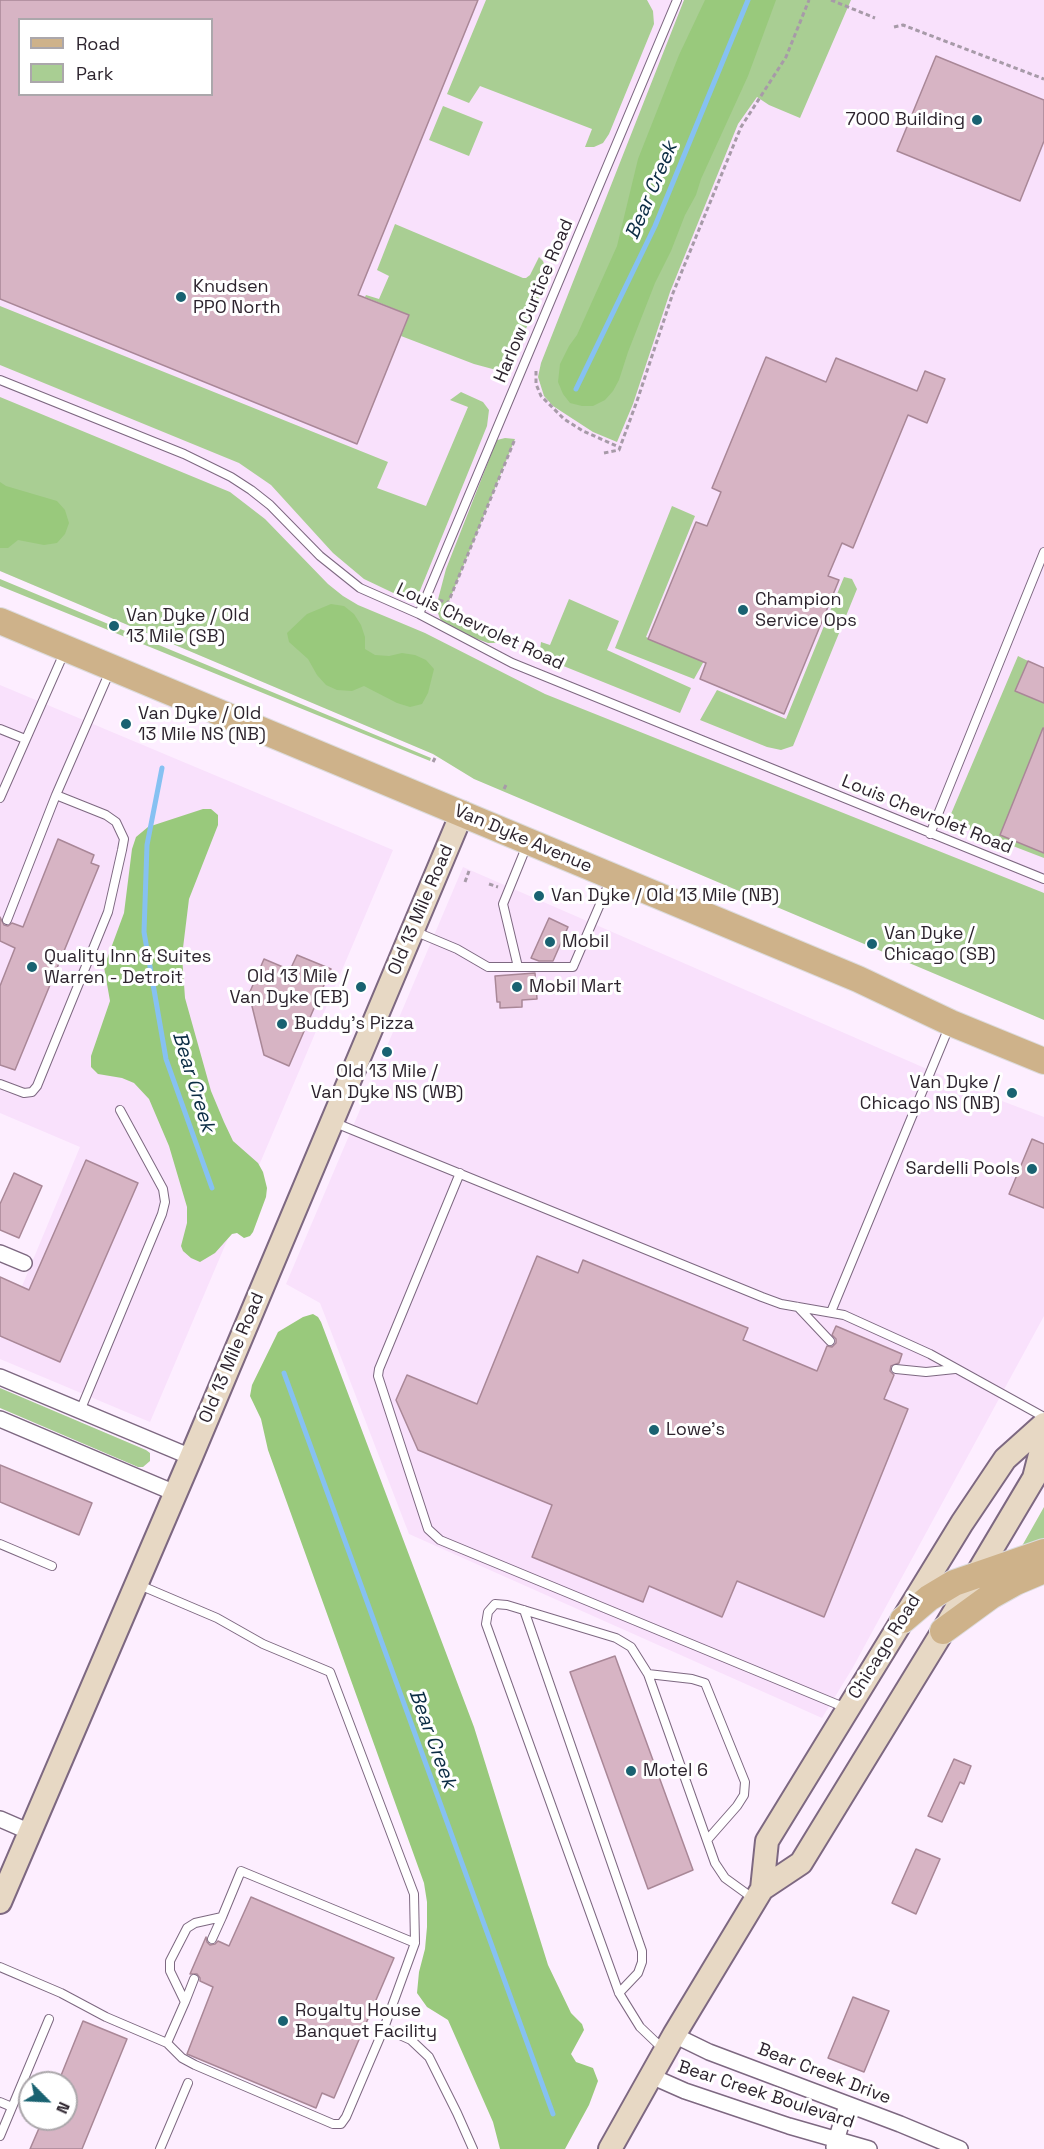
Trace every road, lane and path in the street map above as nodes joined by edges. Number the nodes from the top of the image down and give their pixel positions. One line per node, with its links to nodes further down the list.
1 (677, 0): 13 (lane, Harlow Curtice Road)
2 (809, 0): 10 (path)
3 (831, 0): 4 (path)
4 (875, 18)
5 (894, 27): 6 (path)
6 (1044, 79)
7 (536, 365): 10 (path)
8 (0, 380): 14 (lane, Louis Chevrolet Road)
9 (515, 439): 13 (path)
10 (619, 447): 11 (path)
11 (604, 453)
12 (1044, 552): 25 (lane)
13 (427, 596): 14 (lane, Harlow Curtice Road)
14 (419, 614): 25 (lane, Louis Chevrolet Road)
15 (0, 621): 16 (main road, Van Dyke Avenue)
16 (66, 649): 17 (main road, Van Dyke Avenue); 19 (lane)
17 (112, 667): 22 (lane); 24 (main road, Van Dyke Avenue)
18 (0, 729): 19 (lane)
19 (25, 739): 23 (lane)
20 (436, 756): 21 (path)
21 (433, 762)
22 (56, 795): 31 (lane); 36 (lane)
23 (0, 798)
24 (462, 813): 26 (main road, Van Dyke Avenue); 32 (main road, Old 13 Mile Road)
25 (930, 834): 29 (lane, Louis Chevrolet Road)
26 (529, 841): 28 (main road, Van Dyke Avenue); 33 (lane)
27 (469, 871): 30 (path)
28 (612, 876): 33 (lane); 34 (main road, Van Dyke Avenue)
29 (1044, 879)
30 (465, 882)
31 (7, 920)
32 (413, 930): 33 (lane); 38 (main road, Old 13 Mile Road)
33 (518, 967)
34 (951, 1023): 35 (main road, Van Dyke Avenue); 43 (lane)
35 (1044, 1061)
36 (0, 1084)
37 (120, 1110): 48 (lane)
38 (332, 1122): 39 (lane); 53 (main road, Old 13 Mile Road)
39 (460, 1173): 42 (lane); 65 (lane)
40 (0, 1253): 41 (street)
41 (24, 1263)
42 (798, 1306): 43 (lane); 44 (lane)
43 (831, 1312): 46 (lane)
44 (830, 1341)
45 (896, 1369): 46 (lane)
46 (955, 1369): 49 (lane)
47 (0, 1377): 48 (street)
48 (80, 1411): 53 (street)
49 (1044, 1417)
50 (0, 1419): 54 (street)
51 (1044, 1424): 62 (main road, Chicago Road)
52 (1044, 1439): 59 (main road, Chicago Road)
53 (191, 1457): 54 (main road, Old 13 Mile Road)
54 (175, 1492): 60 (main road, Old 13 Mile Road)
55 (0, 1544): 57 (lane)
56 (1044, 1552): 59 (main road)
57 (52, 1566)
58 (1044, 1570): 63 (main road)
59 (978, 1574): 62 (main road); 63 (main road, Chicago Road)
60 (136, 1584): 67 (main road, Old 13 Mile Road); 73 (lane)
61 (524, 1610): 64 (lane); 76 (lane); 76 (lane)
62 (903, 1620): 65 (main road, Chicago Road)
63 (943, 1631): 69 (main road, Chicago Road)
64 (648, 1674): 68 (lane); 68 (lane)
65 (848, 1708): 69 (main road, Chicago Road)
66 (0, 1819): 67 (street)
67 (30, 1832): 70 (main road, Old 13 Mile Road)
68 (708, 1839): 69 (lane)
69 (759, 1894): 81 (main road, Chicago Road)
70 (0, 1902)
71 (222, 1917): 72 (lane); 73 (lane); 77 (lane)
72 (212, 1939)
73 (416, 1943): 79 (lane)
74 (0, 1968): 80 (lane)
75 (194, 1979): 77 (lane)
76 (619, 1994): 81 (lane)
77 (184, 2002): 80 (lane)
78 (49, 2019): 86 (lane)
79 (384, 2028): 80 (lane); 90 (lane)
80 (167, 2043)
81 (670, 2043): 82 (main road, Chicago Road); 85 (street, Bear Creek Drive)
82 (651, 2076): 88 (street, Bear Creek Boulevard); 91 (main road, Chicago Road)
83 (188, 2083): 89 (lane)
84 (0, 2102): 86 (lane)
85 (847, 2104): 88 (street); 93 (street, Bear Creek Drive)
86 (12, 2107): 87 (lane)
87 (0, 2136)
88 (835, 2144): 92 (street, Bear Creek Boulevard)
89 (160, 2149)
90 (473, 2149)
91 (609, 2149)
92 (869, 2149)
93 (960, 2149)

